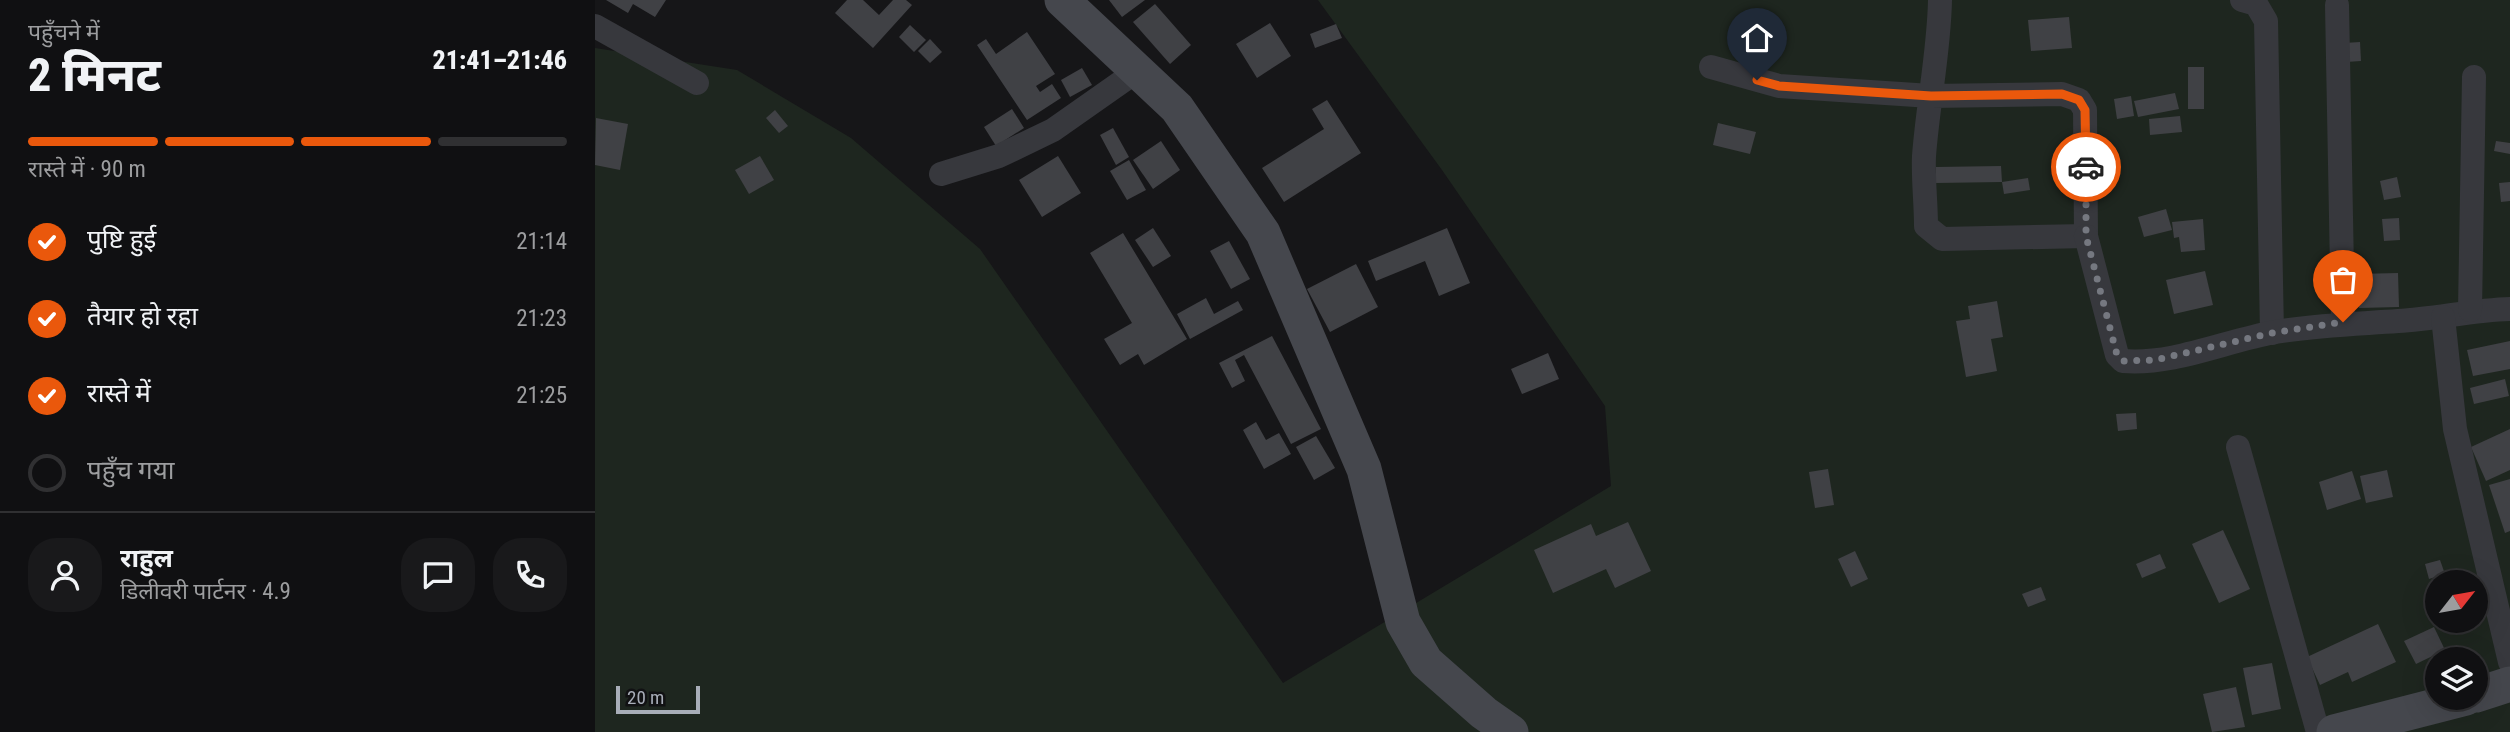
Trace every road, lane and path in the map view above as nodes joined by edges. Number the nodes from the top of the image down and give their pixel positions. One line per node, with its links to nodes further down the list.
1 (1062, 0): 7 (main road)
2 (1940, 0): 10 (street)
3 (2242, 0): 17 (street)
4 (2337, 5): 16 (street)
5 (595, 26): 9 (street)
6 (1711, 67): 10 (street)
7 (1137, 71): 11 (street); 23 (main road)
8 (2474, 77): 14 (street)
9 (697, 83)
10 (1931, 96): 12 (street); 12 (street)
11 (941, 174)
12 (2086, 236): 17 (street)
13 (2510, 309): 14 (street)
14 (2470, 310): 15 (street)
15 (2443, 317): 16 (street); 19 (street)
16 (2343, 322): 17 (street)
17 (2272, 333)
18 (2238, 447): 24 (street)
19 (2510, 662)
20 (2510, 684): 21 (main road)
21 (2488, 691)
22 (2425, 709): 25 (main road)
23 (1511, 732)
24 (2318, 732)
25 (2335, 732)

